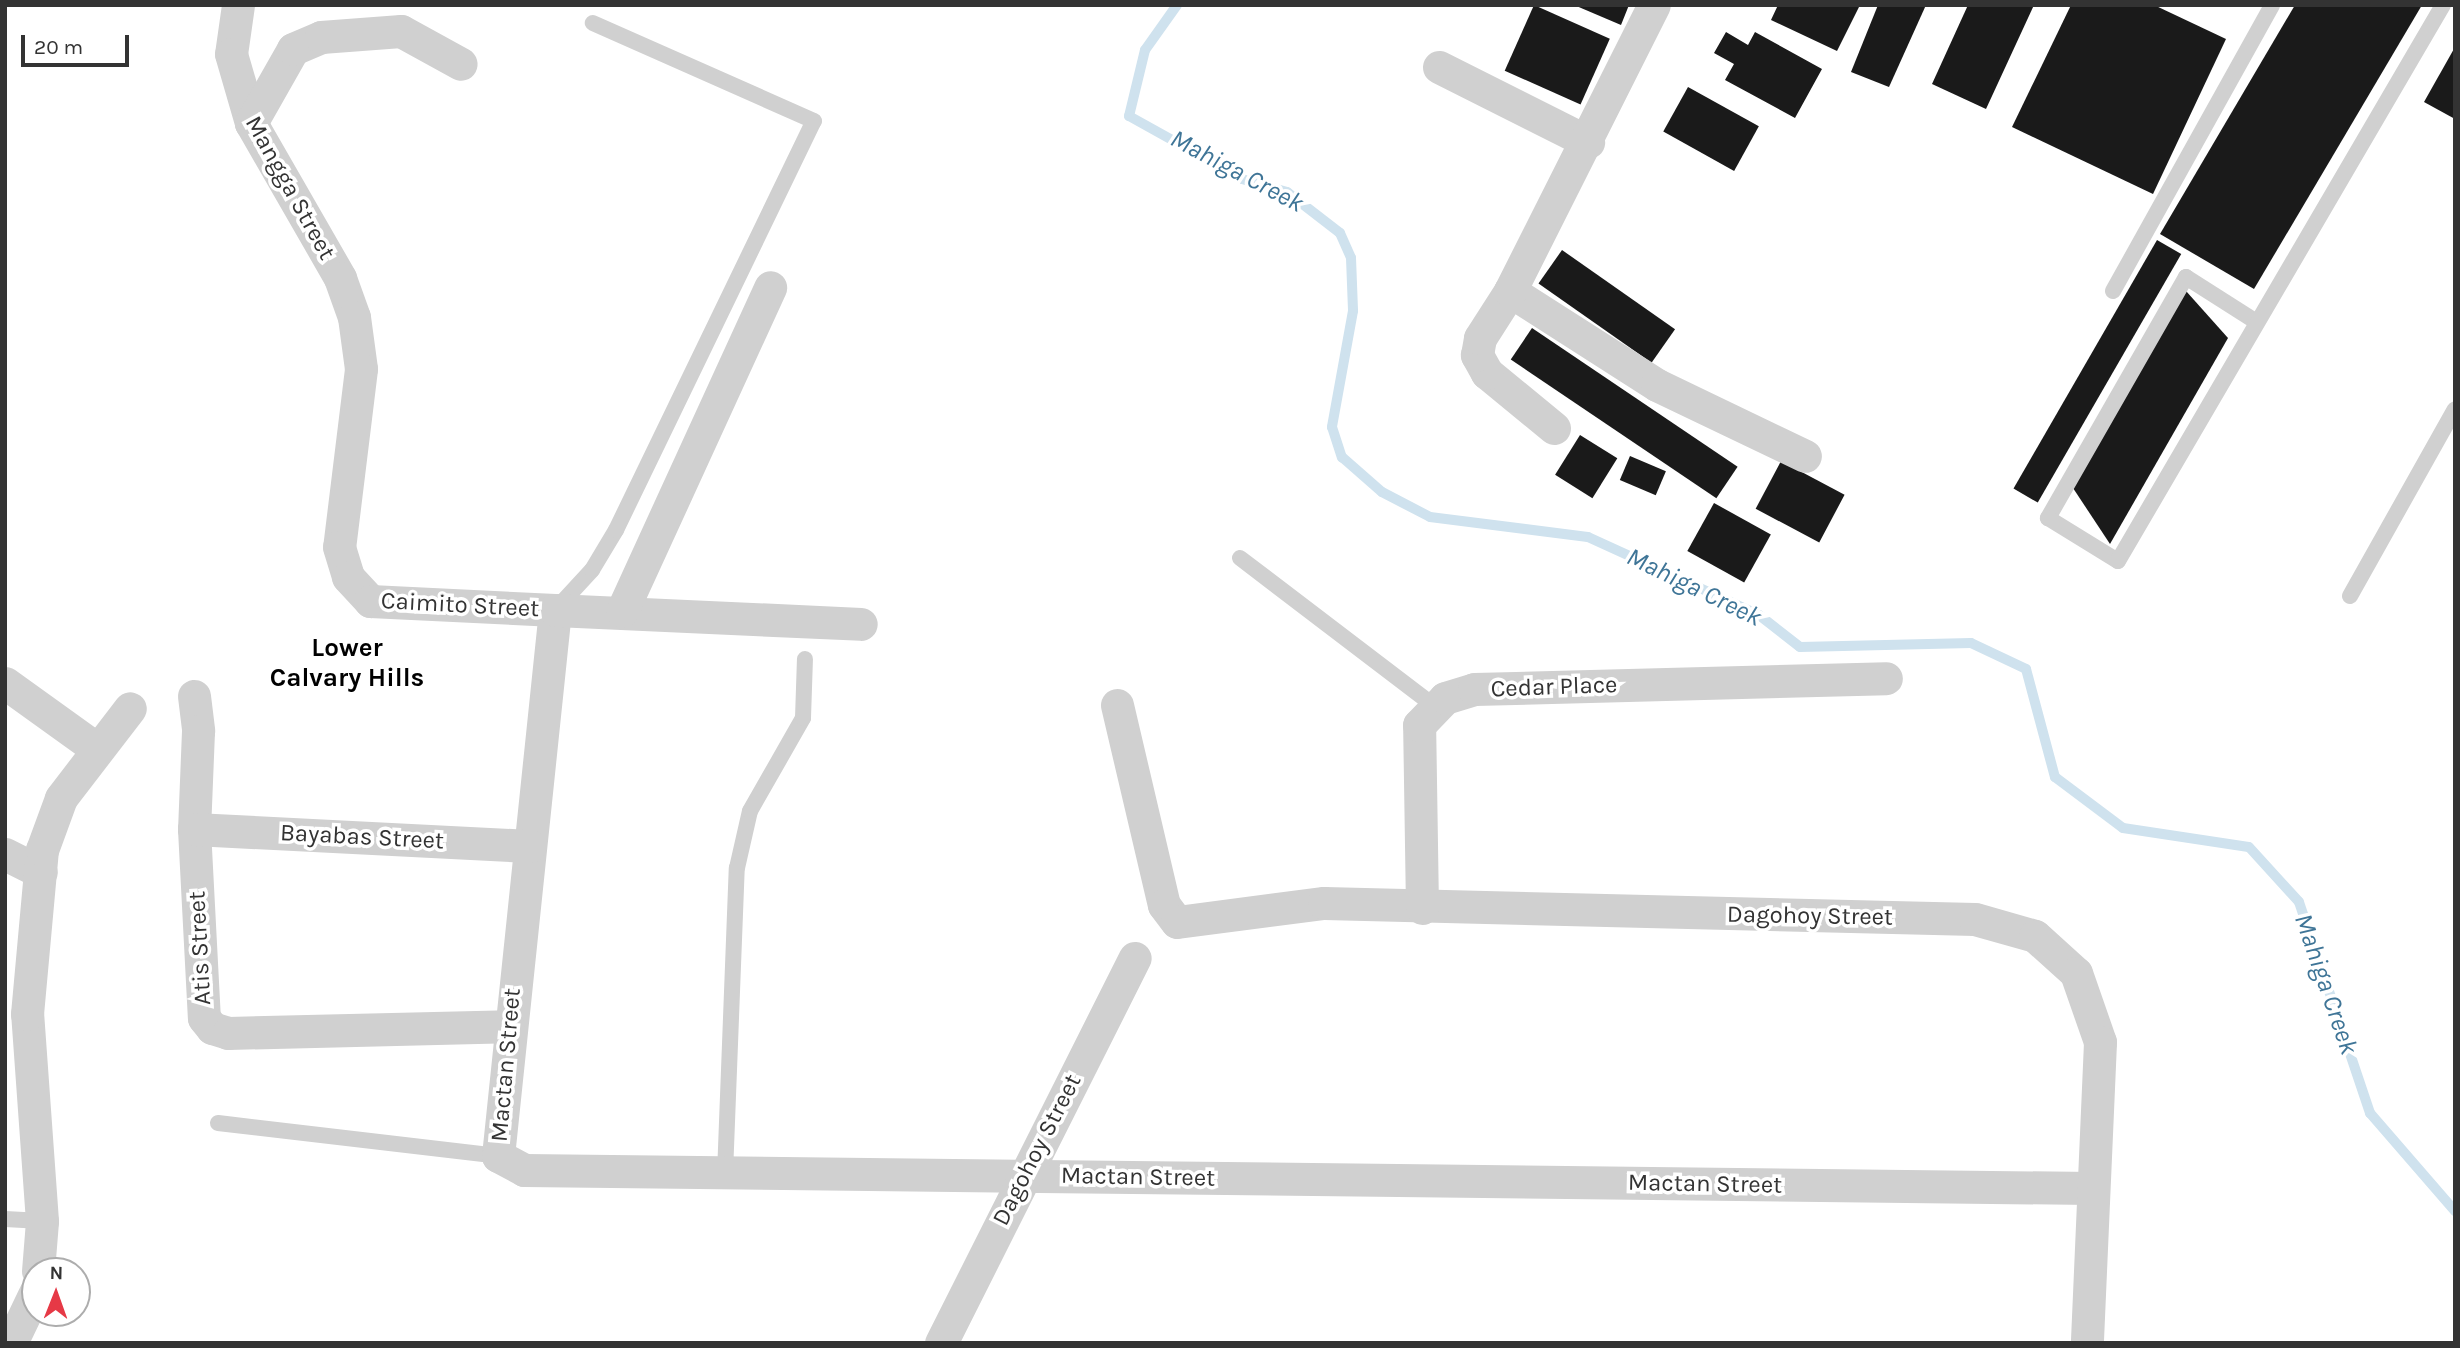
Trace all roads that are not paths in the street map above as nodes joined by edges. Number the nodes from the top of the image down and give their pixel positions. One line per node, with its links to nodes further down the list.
1 (238, 5): 8 (street, Mangga Street)
2 (1654, 5): 9 (street)
3 (2272, 5): 12 (lane)
4 (2443, 5): 13 (lane)
5 (593, 23): 20 (lane)
6 (461, 64): 8 (street)
7 (1439, 67): 9 (street)
8 (251, 124): 14 (street, Mangga Street)
9 (1588, 142): 11 (street)
10 (770, 288): 21 (street)
11 (1510, 291): 16 (street); 17 (street)
12 (2113, 291)
13 (2255, 321): 13 (lane)
14 (361, 369): 20 (street, Caimito Street)
15 (2455, 409): 19 (lane)
16 (1554, 428)
17 (1805, 456)
18 (1240, 558): 28 (lane)
19 (2350, 596)
20 (555, 610): 21 (street); 32 (street, Caimito Street)
21 (622, 611): 22 (street)
22 (862, 624)
23 (805, 659): 40 (lane)
24 (1886, 678): 28 (street, Cedar Place)
25 (5, 683): 30 (street)
26 (194, 696): 31 (street, Atis Street)
27 (1117, 705): 35 (street, Dagohoy Street)
28 (1434, 706): 35 (street)
29 (130, 708): 30 (street)
30 (97, 749): 34 (street)
31 (194, 829): 32 (street, Bayabas Street); 37 (street, Atis Street)
32 (530, 846): 37 (street, Mactan Street)
33 (5, 854): 34 (street)
34 (41, 872): 44 (street)
35 (1422, 908): 42 (street, Dagohoy Street)
36 (1135, 958): 41 (street, Dagohoy Street)
37 (508, 1026): 39 (street, Mactan Street)
38 (218, 1123): 39 (lane)
39 (498, 1156): 40 (street, Mactan Street)
40 (725, 1174): 41 (street, Mactan Street)
41 (1022, 1176): 42 (street, Mactan Street); 48 (street, Dagohoy Street)
42 (2092, 1188): 49 (street, Dagohoy Street)
43 (5, 1219): 44 (lane)
44 (41, 1221): 45 (street)
45 (39, 1257)
46 (21, 1322): 47 (street)
47 (11, 1343)
48 (941, 1343)
49 (2087, 1343)

